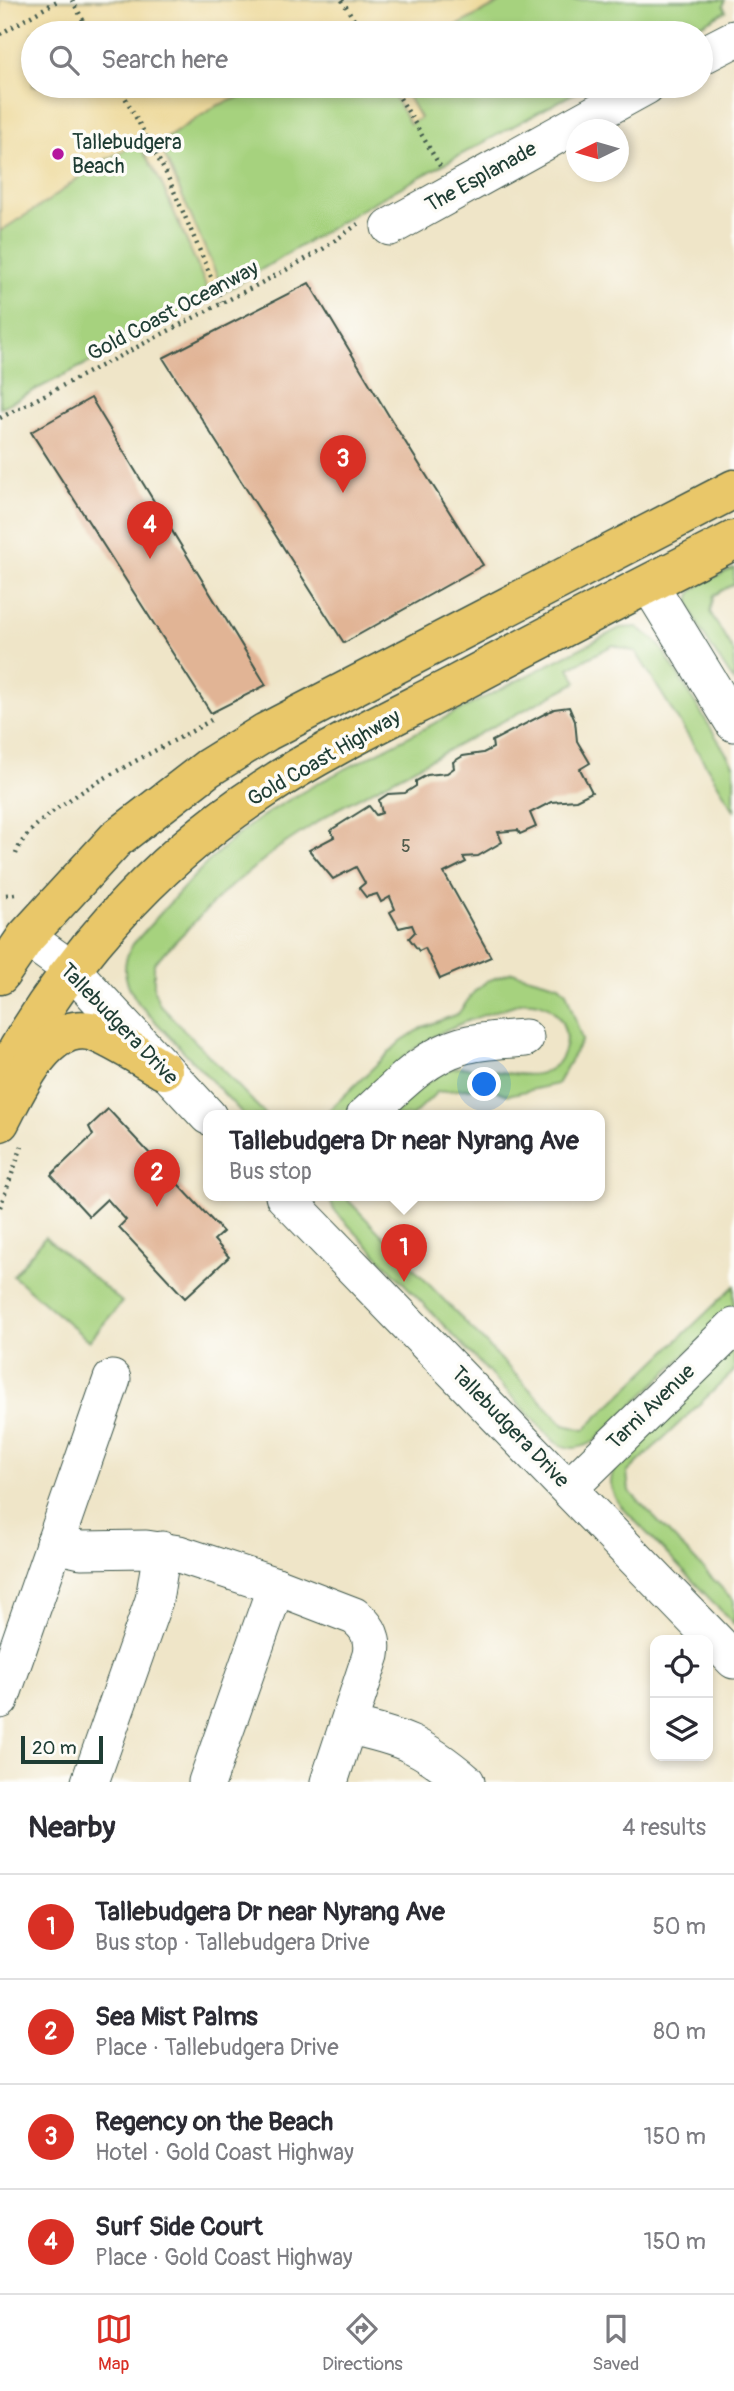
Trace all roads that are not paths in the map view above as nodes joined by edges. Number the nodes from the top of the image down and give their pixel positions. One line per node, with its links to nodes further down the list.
1 (734, 38): 2 (street)
2 (713, 49)
3 (623, 98): 4 (street, The Esplanade)
4 (373, 226)
5 (734, 489): 9 (highway)
6 (734, 540): 7 (highway, Gold Coast Highway)
7 (649, 584): 8 (street); 10 (highway, Gold Coast Highway)
8 (734, 723)
9 (26, 937): 10 (street, Tallebudgera Drive); 11 (highway)
10 (72, 970): 13 (street, Tallebudgera Drive); 14 (highway, Gold Coast Highway)
11 (0, 975)
12 (525, 1038): 15 (street)
13 (163, 1070): 16 (street, Tallebudgera Drive); 17 (highway)
14 (0, 1081)
15 (372, 1110)
16 (203, 1111)
17 (0, 1122)
18 (289, 1201): 21 (street, Tallebudgera Drive)
19 (734, 1327): 21 (street, Tarni Avenue)
20 (112, 1379): 22 (street)
21 (569, 1488): 25 (street, Tallebudgera Drive)
22 (54, 1544): 23 (street); 26 (street)
23 (162, 1550): 24 (street); 28 (street)
24 (276, 1586): 27 (street); 29 (street)
25 (734, 1660)
26 (0, 1700)
27 (349, 1726): 30 (street); 31 (street)
28 (90, 1782)
29 (207, 1782)
30 (329, 1782)
31 (466, 1782)

